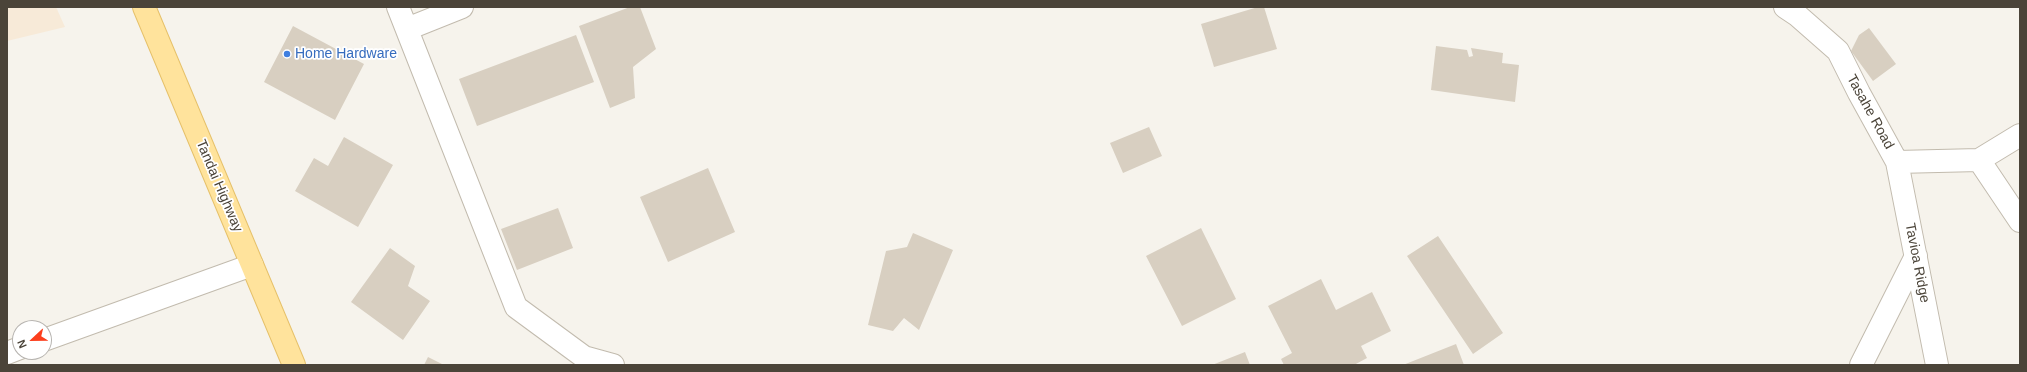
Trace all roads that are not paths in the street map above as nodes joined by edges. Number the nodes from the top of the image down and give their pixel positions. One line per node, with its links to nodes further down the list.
1 (144, 7): 11 (main road, Tandai Highway)
2 (398, 7): 5 (street)
3 (462, 7): 5 (street)
4 (1785, 7): 8 (street, Tasahe Road)
5 (407, 29): 14 (street)
6 (2020, 135): 7 (street, Tasahe Road)
7 (1979, 160): 8 (street, Tasahe Road); 9 (street)
8 (1897, 162): 10 (street, Tavioa Ridge)
9 (2020, 221)
10 (1916, 256): 15 (street); 16 (street, Tavioa Ridge)
11 (252, 265): 12 (street); 13 (main road, Tandai Highway)
12 (52, 337)
13 (294, 365)
14 (613, 365)
15 (1861, 365)
16 (1937, 365)

